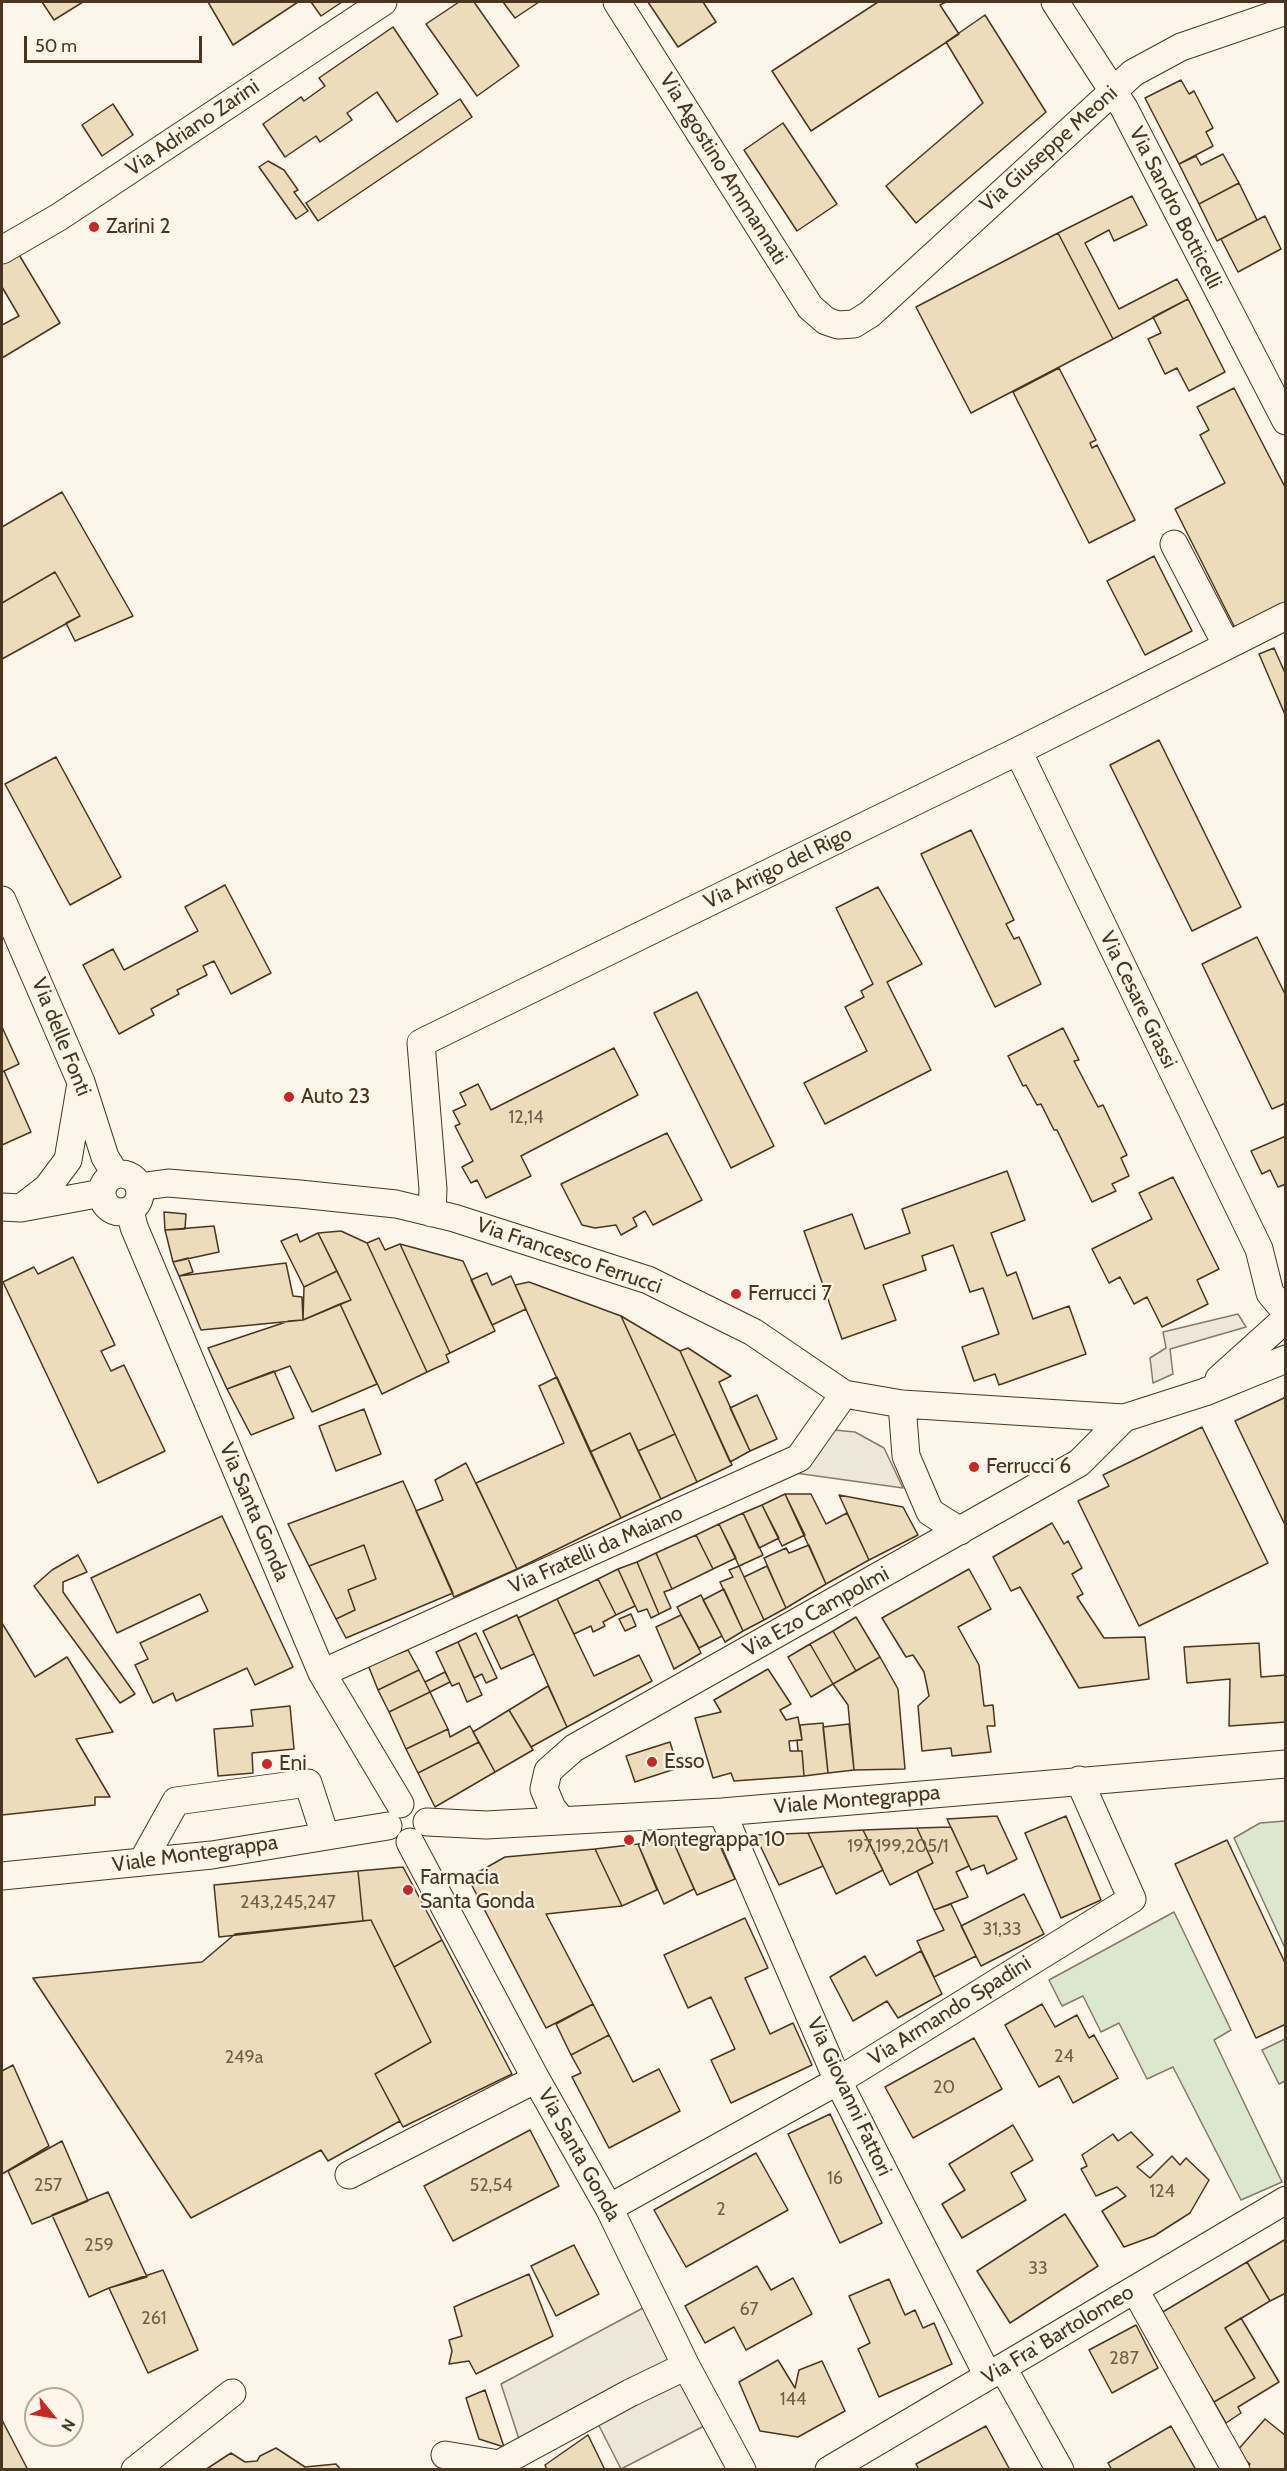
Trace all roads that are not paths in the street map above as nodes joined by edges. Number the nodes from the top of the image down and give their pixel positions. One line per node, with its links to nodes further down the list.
1 (383, 2): 6 (street, Via Adriano Zarini)
2 (617, 2): 7 (street, Via Agostino Ammannati)
3 (1055, 2): 5 (street, Via Sandro Botticelli)
4 (1286, 11): 5 (street, Via Giuseppe Meoni)
5 (1113, 90): 7 (street, Via Giuseppe Meoni); 8 (street, Via Sandro Botticelli)
6 (2, 250)
7 (838, 326)
8 (1286, 421)
9 (1174, 544): 11 (street)
10 (1286, 616): 11 (street, Via Arrigo del Rigo)
11 (1226, 644): 12 (street, Via Arrigo del Rigo)
12 (1018, 751): 18 (street, Via Arrigo del Rigo); 19 (street, Via Cesare Grassi)
13 (2, 900): 14 (street, Via delle Fonti)
14 (81, 1082): 15 (street, Via delle Fonti); 17 (street)
15 (109, 1184): 16 (street, Via Francesco Ferrucci); 17 (street)
16 (134, 1199): 18 (street, Via Francesco Ferrucci); 28 (street, Via Santa Gonda)
17 (11, 1207)
18 (432, 1213): 24 (street, Via Francesco Ferrucci)
19 (1259, 1249): 20 (street, Via Cesare Grassi); 21 (street, Via Cesare Grassi)
20 (1286, 1283)
21 (1284, 1322): 23 (street)
22 (1286, 1359): 23 (street, Via Francesco Ferrucci)
23 (1205, 1392): 26 (street, Via Francesco Ferrucci)
24 (844, 1394): 25 (street, Via Francesco Ferrucci); 28 (street, Via Fratelli da Maiano)
25 (902, 1404): 26 (street, Via Francesco Ferrucci); 27 (street)
26 (1124, 1418): 27 (street, Via Ezo Campolmi)
27 (960, 1531): 33 (street, Via Ezo Campolmi)
28 (322, 1673): 32 (street, Via Santa Gonda)
29 (1286, 1764): 30 (street, Viale Montegrappa)
30 (1079, 1780): 31 (street, Viale Montegrappa); 40 (street, Via Armando Spadini)
31 (722, 1812): 33 (street, Viale Montegrappa); 40 (street, Via Giovanni Fattori)
32 (394, 1815): 34 (street); 35 (street, Viale Montegrappa); 36 (street)
33 (561, 1819): 34 (street, Viale Montegrappa)
34 (427, 1822): 36 (street)
35 (325, 1835): 37 (street, Viale Montegrappa); 37 (street)
36 (410, 1842): 39 (street, Via Santa Gonda)
37 (142, 1862): 38 (street, Viale Montegrappa)
38 (2, 1876)
39 (536, 2079): 41 (street); 43 (street, Via Santa Gonda)
40 (838, 2081): 43 (street, Via Armando Spadini); 46 (street, Via Giovanni Fattori)
41 (350, 2175)
42 (1286, 2200): 44 (street, Via Fra' Bartolomeo)
43 (609, 2208): 45 (street, Via Santa Gonda)
44 (1135, 2290): 46 (street, Via Fra' Bartolomeo); 54 (street)
45 (686, 2366): 49 (street); 51 (street, Via Santa Gonda)
46 (996, 2372): 52 (street, Via Fra' Bartolomeo); 53 (street, Via Giovanni Fattori)
47 (232, 2393): 50 (street)
48 (445, 2455): 49 (street)
49 (501, 2467)
50 (135, 2469)
51 (742, 2469)
52 (829, 2469)
53 (1060, 2469)
54 (1236, 2469)

